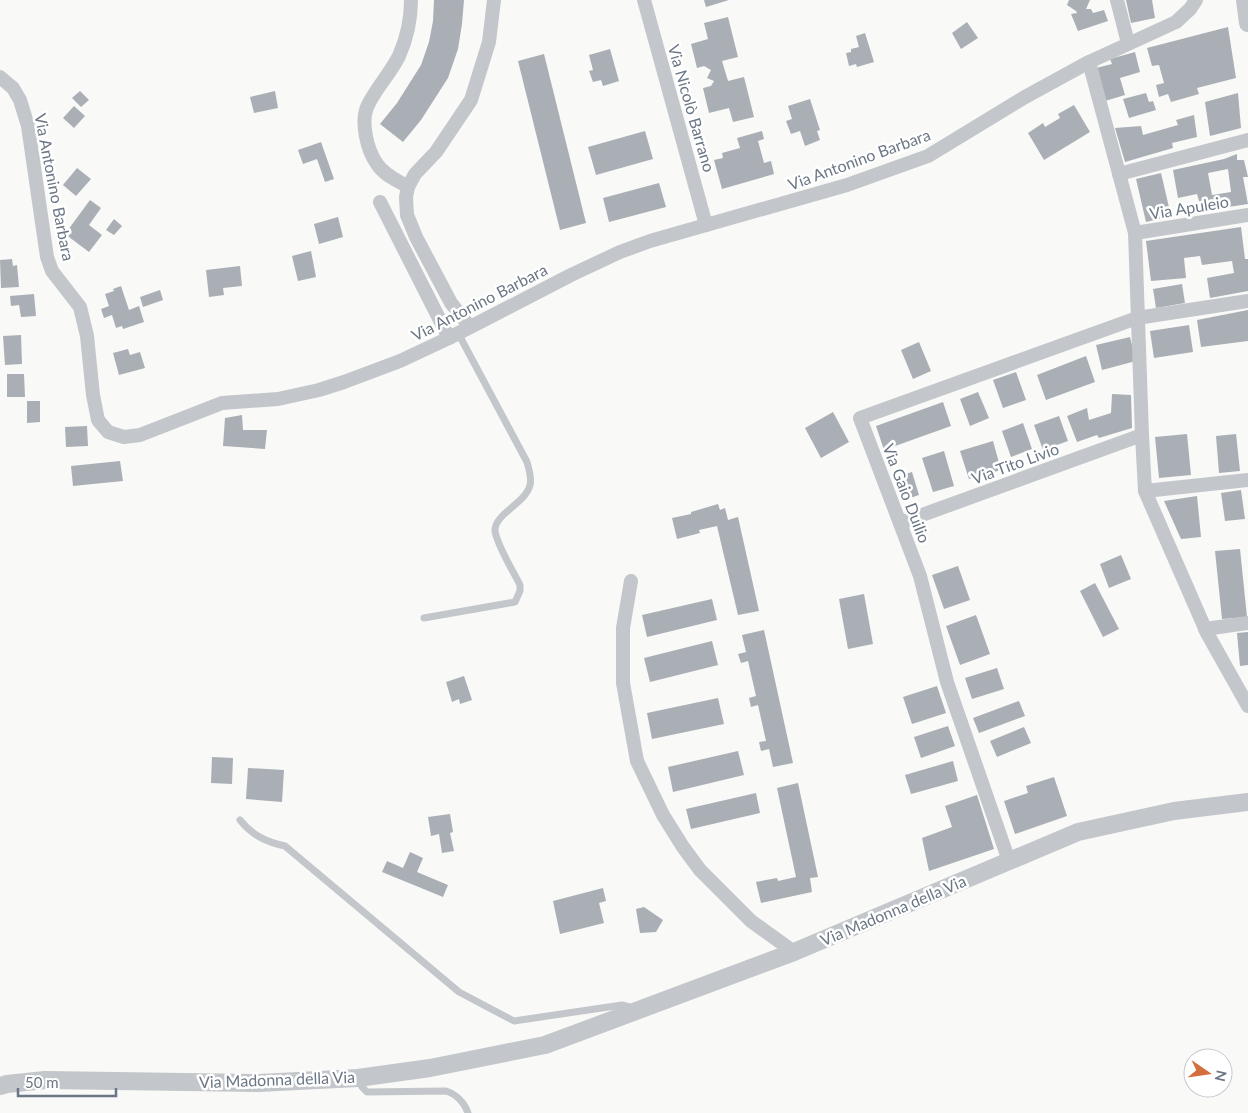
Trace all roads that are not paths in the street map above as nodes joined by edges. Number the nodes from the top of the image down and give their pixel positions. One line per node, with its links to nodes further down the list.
1 (411, 0): 13 (street)
2 (494, 0): 13 (street)
3 (644, 0): 16 (street, Via Nicolò Barrano)
4 (1117, 0): 8 (street)
5 (1196, 0): 8 (street, Via Antonino Barbara)
6 (1245, 0): 7 (street)
7 (1248, 23)
8 (1128, 44): 9 (street, Via Antonino Barbara)
9 (1088, 62): 12 (street); 16 (street, Via Antonino Barbara)
10 (0, 76): 20 (street, Via Antonino Barbara)
11 (1248, 140): 12 (street)
12 (1119, 174): 17 (street)
13 (408, 187): 20 (street)
14 (380, 202): 20 (street)
15 (1248, 215): 17 (street, Via Apuleio)
16 (706, 225): 20 (street, Via Antonino Barbara)
17 (1135, 233): 19 (street)
18 (1248, 301): 19 (street)
19 (1137, 318): 21 (street); 24 (street, Via Gaio Duilio)
20 (459, 333): 26 (lane)
21 (1142, 435): 23 (street); 24 (street, Via Tito Livio)
22 (1248, 480): 23 (street)
23 (1145, 491): 28 (street)
24 (900, 523): 32 (street, Via Gaio Duilio)
25 (631, 580): 33 (street)
26 (424, 618)
27 (1248, 624): 28 (street)
28 (1205, 629): 29 (street)
29 (1248, 706)
30 (1248, 802): 32 (street, Via Madonna della Via)
31 (240, 820): 34 (lane)
32 (1009, 861): 33 (street, Via Madonna della Via)
33 (794, 952): 34 (street, Via Madonna della Via)
34 (638, 1009): 35 (street, Via Madonna della Via)
35 (358, 1078): 36 (street, Via Madonna della Via); 37 (lane)
36 (0, 1086)
37 (468, 1113)

